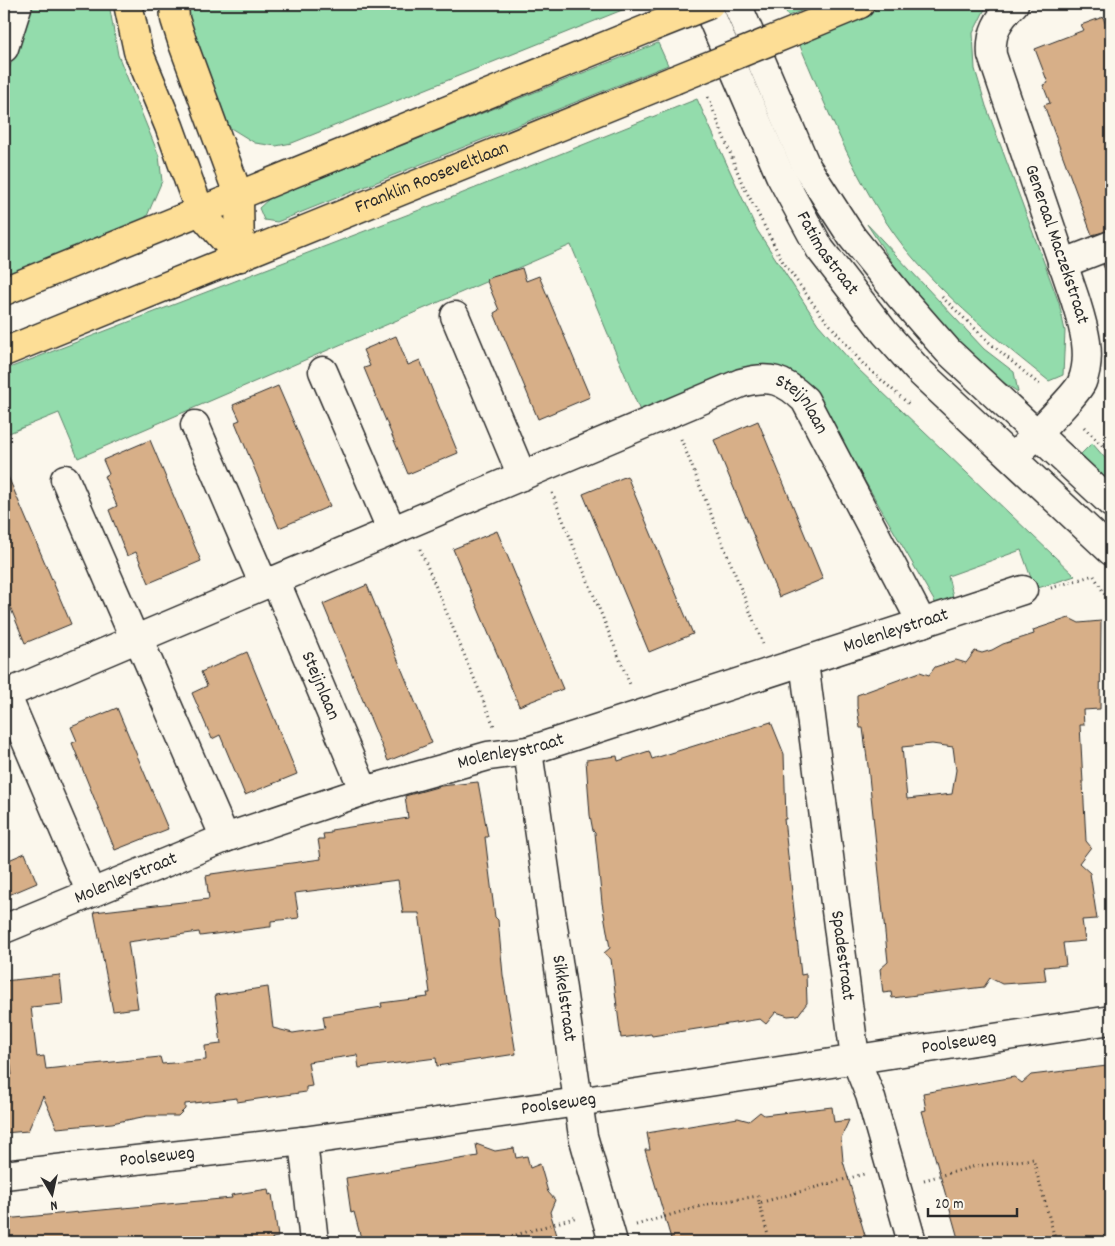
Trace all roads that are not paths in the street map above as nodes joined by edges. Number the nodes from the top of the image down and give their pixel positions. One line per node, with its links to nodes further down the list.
1 (18, 4): 9 (street)
2 (128, 4): 11 (main road)
3 (174, 4): 10 (main road)
4 (706, 4): 21 (street, Fatimastraat)
5 (710, 4): 10 (main road, bridge)
6 (737, 4): 20 (street, Fatimastraat)
7 (860, 4): 13 (main road, Franklin Rooseveltlaan, bridge)
8 (1014, 4): 14 (street, Generaal Maczekstraat)
9 (4, 48)
10 (239, 197): 11 (main road); 13 (main road)
11 (200, 212): 13 (main road); 15 (main road)
12 (1111, 245): 14 (street)
13 (240, 257): 17 (main road, Franklin Rooseveltlaan)
14 (1062, 264): 20 (street, Generaal Maczekstraat)
15 (4, 291)
16 (454, 316): 22 (street)
17 (4, 352)
18 (323, 371): 25 (street)
19 (194, 425): 27 (street, Steijnlaan)
20 (1036, 434): 21 (street, Generaal Maczekstraat); 24 (street)
21 (1013, 459): 26 (street)
22 (532, 472): 25 (street, Steijnlaan); 29 (street, Steijnlaan)
23 (65, 479): 30 (street)
24 (1111, 503)
25 (400, 527): 27 (street, Steijnlaan)
26 (1111, 551)
27 (270, 583): 30 (street, Steijnlaan); 34 (street, Steijnlaan)
28 (1023, 590): 29 (street, Molenleystraat)
29 (922, 623): 31 (street, Molenleystraat)
30 (136, 639): 32 (street, Steijnlaan); 35 (street)
31 (804, 662): 33 (street, Molenleystraat); 39 (street, Spadestraat)
32 (5, 695): 36 (street, Steijnlaan)
33 (517, 753): 34 (street, Molenleystraat); 40 (street, Sikkelstraat)
34 (364, 791): 35 (street, Molenleystraat)
35 (225, 838): 36 (street, Molenleystraat)
36 (91, 893): 37 (street, Molenleystraat)
37 (4, 929)
38 (1111, 1020): 39 (street, Poolseweg)
39 (855, 1058): 40 (street, Poolseweg); 45 (street, Spadestraat)
40 (578, 1102): 41 (street, Poolseweg); 43 (street, Sikkelstraat)
41 (303, 1141): 42 (street, Poolseweg); 44 (street)
42 (4, 1175)
43 (609, 1228)
44 (314, 1242)
45 (912, 1242)

